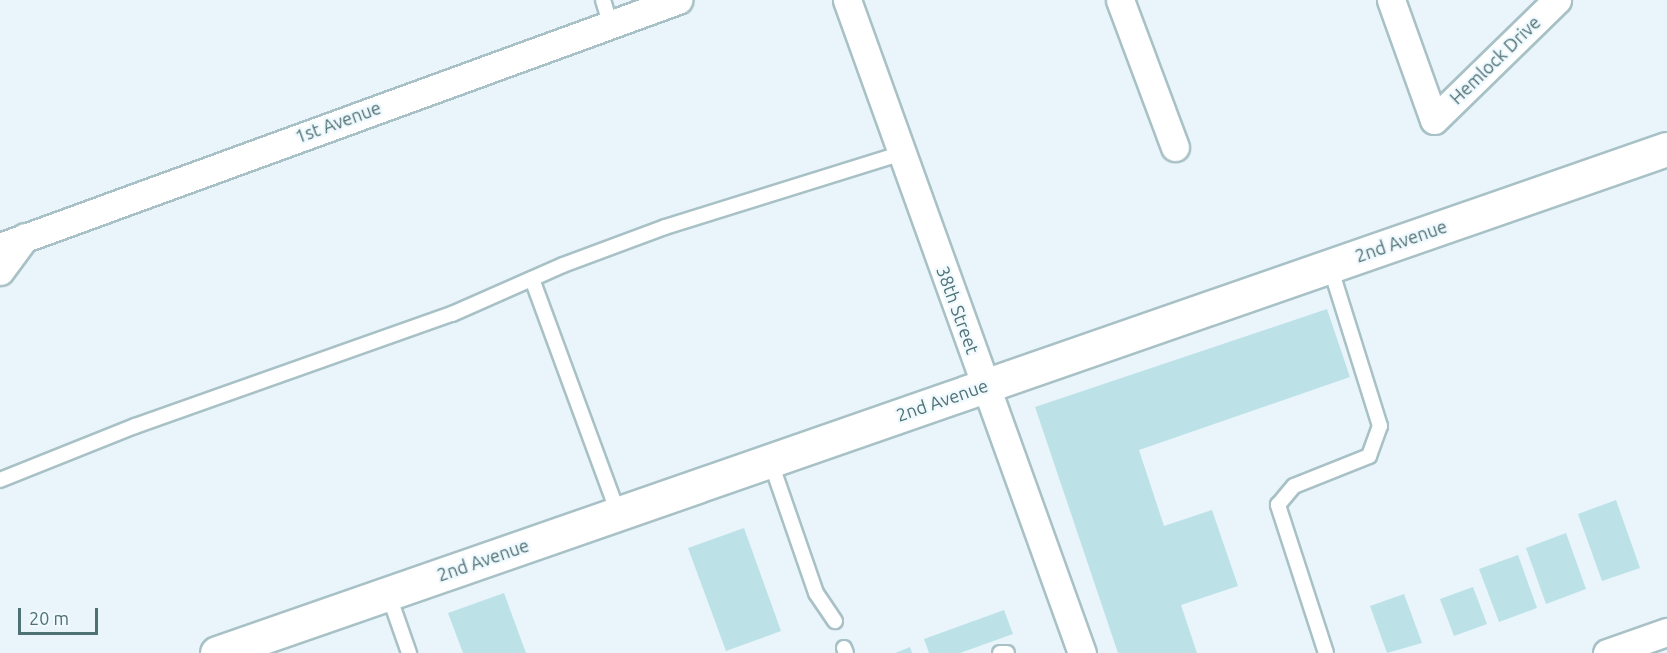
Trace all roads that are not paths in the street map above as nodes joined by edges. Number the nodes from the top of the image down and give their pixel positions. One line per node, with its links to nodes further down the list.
1 (678, 0): 6 (street, 1st Avenue)
2 (847, 0): 9 (street, 38th Street)
3 (1120, 0): 7 (street)
4 (1391, 0): 5 (street, Hemlock Drive)
5 (1557, 0)
6 (606, 11): 10 (street, 1st Avenue)
7 (1175, 147)
8 (1667, 149): 12 (main road, 2nd Avenue)
9 (902, 153): 14 (lane); 15 (street, 38th Street)
10 (25, 237): 11 (street, 1st Avenue); 13 (street)
11 (0, 247)
12 (1330, 266): 15 (main road, 2nd Avenue); 27 (lane)
13 (0, 271)
14 (532, 279): 17 (lane); 18 (lane)
15 (986, 385): 16 (main road, 2nd Avenue); 26 (street, 38th Street)
16 (770, 460): 18 (main road, 2nd Avenue); 20 (lane)
17 (0, 480)
18 (618, 513): 19 (main road, 2nd Avenue)
19 (388, 593): 22 (main road, 2nd Avenue); 23 (lane)
20 (835, 621)
21 (1667, 632): 28 (street)
22 (217, 653)
23 (409, 653)
24 (1000, 653): 25 (lane)
25 (1007, 653)
26 (1082, 653)
27 (1326, 653)
28 (1607, 653)

